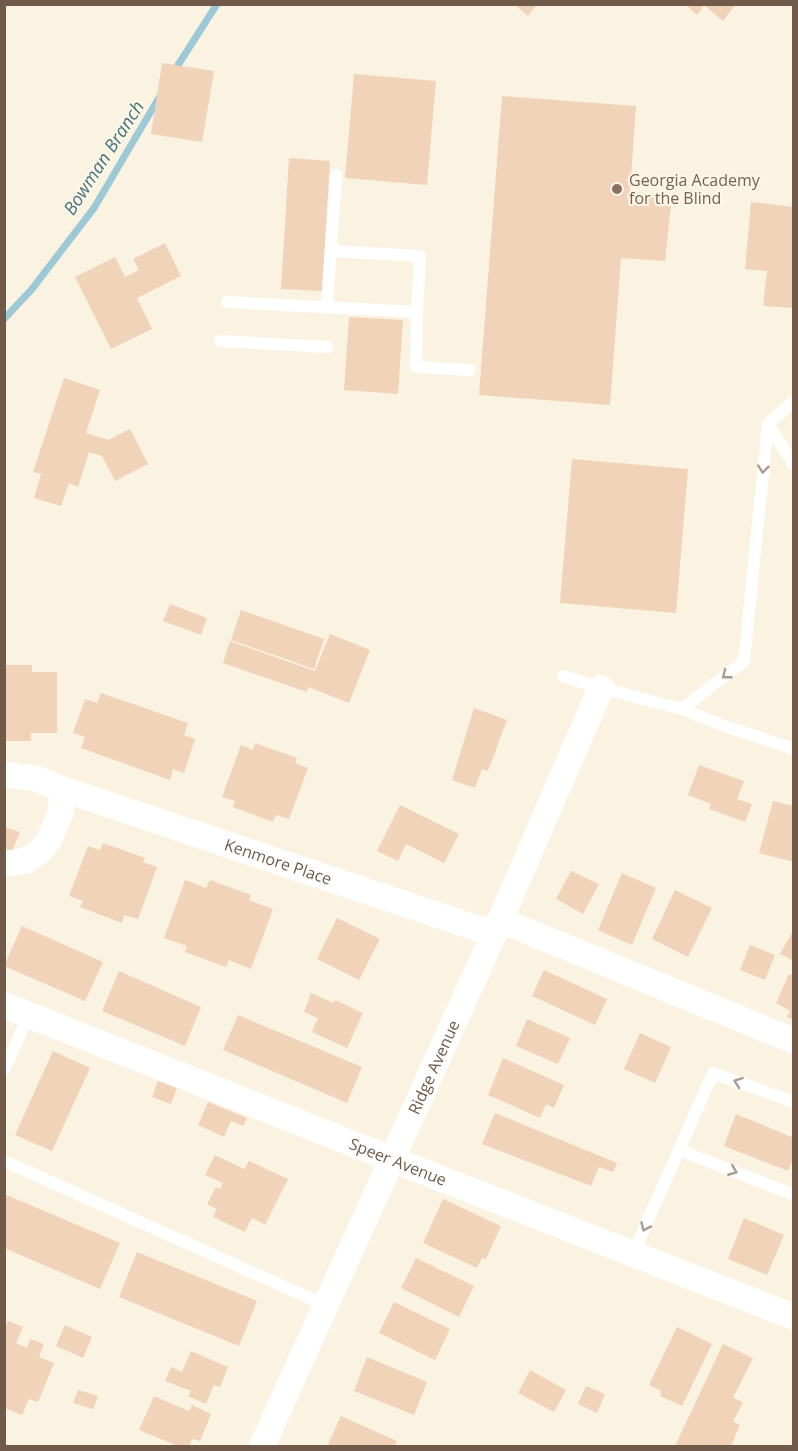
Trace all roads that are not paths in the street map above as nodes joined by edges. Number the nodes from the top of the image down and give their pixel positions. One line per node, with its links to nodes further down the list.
1 (336, 175): 2 (lane)
2 (331, 251): 4 (lane); 5 (lane)
3 (227, 302): 4 (lane)
4 (327, 306): 5 (lane)
5 (417, 312): 8 (lane)
6 (220, 341): 7 (lane)
7 (327, 347)
8 (470, 370)
9 (794, 401): 10 (lane)
10 (768, 424): 11 (lane); 14 (lane, one-way to 14)
11 (794, 465)
12 (563, 676): 13 (lane)
13 (602, 688): 14 (lane); 19 (street, Ridge Avenue)
14 (682, 709): 15 (lane)
15 (794, 749)
16 (4, 775): 17 (street, Kenmore Place)
17 (62, 789): 18 (street); 19 (street, Kenmore Place)
18 (4, 864)
19 (497, 927): 22 (street, Kenmore Place); 26 (street, Ridge Avenue)
20 (4, 1005): 21 (street, Speer Avenue)
21 (29, 1015): 23 (lane); 26 (street, Speer Avenue)
22 (794, 1041)
23 (4, 1070)
24 (794, 1102): 25 (lane, one-way to 25)
25 (679, 1150): 28 (lane, one-way to 28); 29 (lane, one-way to 29)
26 (391, 1159): 29 (street, Speer Avenue); 30 (street, Ridge Avenue)
27 (4, 1161): 30 (lane)
28 (794, 1195)
29 (633, 1254): 31 (street, Speer Avenue)
30 (326, 1305): 32 (street, Ridge Avenue)
31 (793, 1316)
32 (262, 1446)

